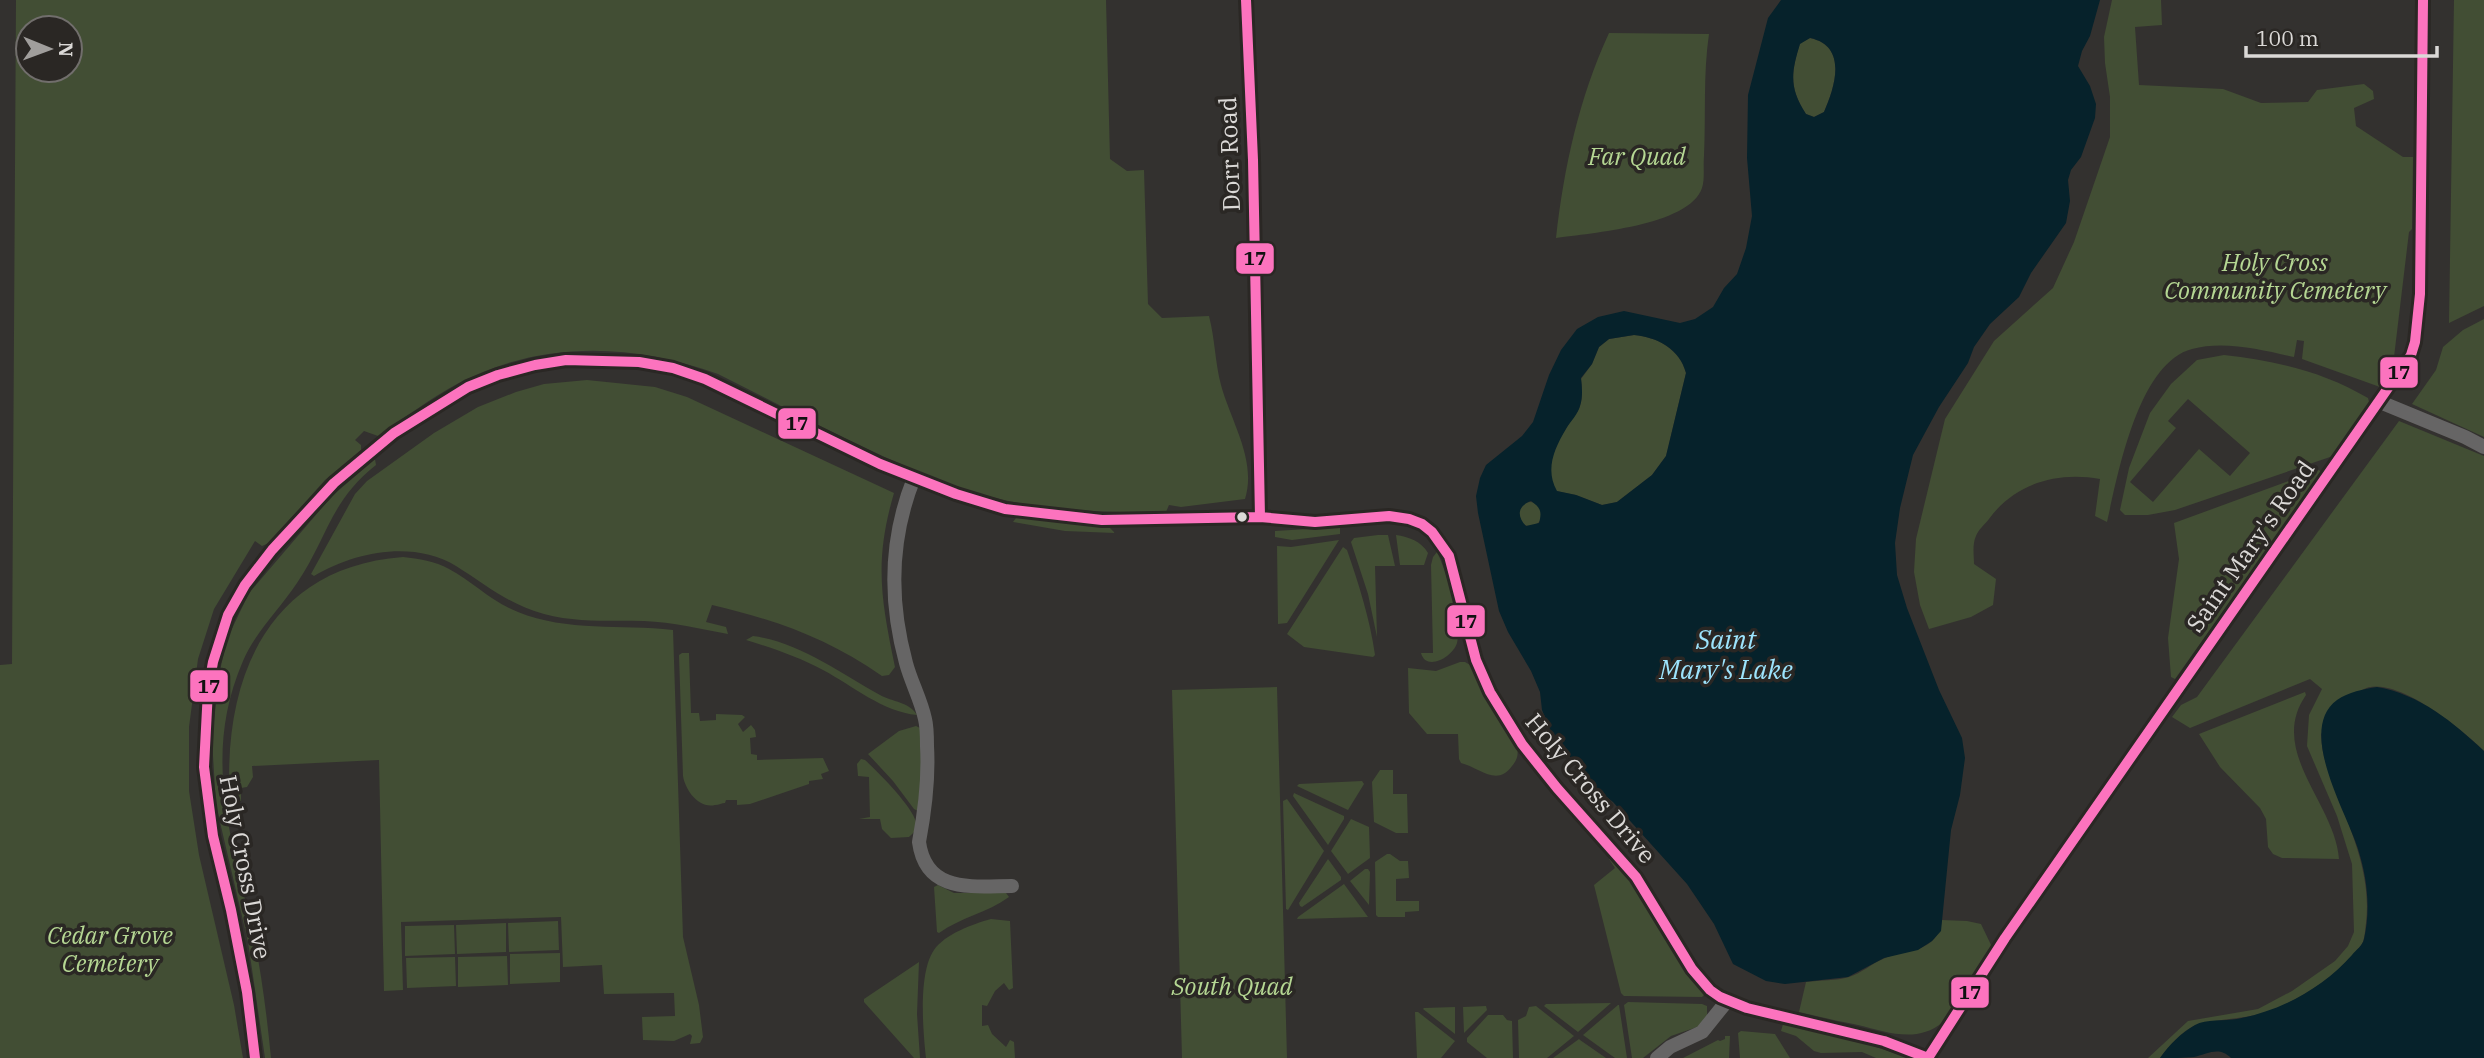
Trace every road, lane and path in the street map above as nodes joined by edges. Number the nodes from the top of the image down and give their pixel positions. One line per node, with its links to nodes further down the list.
1 (1246, 0): 6 (street, Dorr Road)
2 (2423, 0): 3 (street, Saint Mary's Road)
3 (2380, 402): 4 (street); 11 (street, Saint Mary's Road)
4 (2484, 447)
5 (914, 478): 6 (street, Holy Cross Drive); 7 (street); 9 (street, Holy Cross Drive)
6 (1260, 517): 8 (street, Holy Cross Drive)
7 (1012, 886)
8 (1727, 1000): 10 (street); 11 (street, Holy Cross Drive)
9 (255, 1058)
10 (1657, 1058)
11 (1928, 1058)

